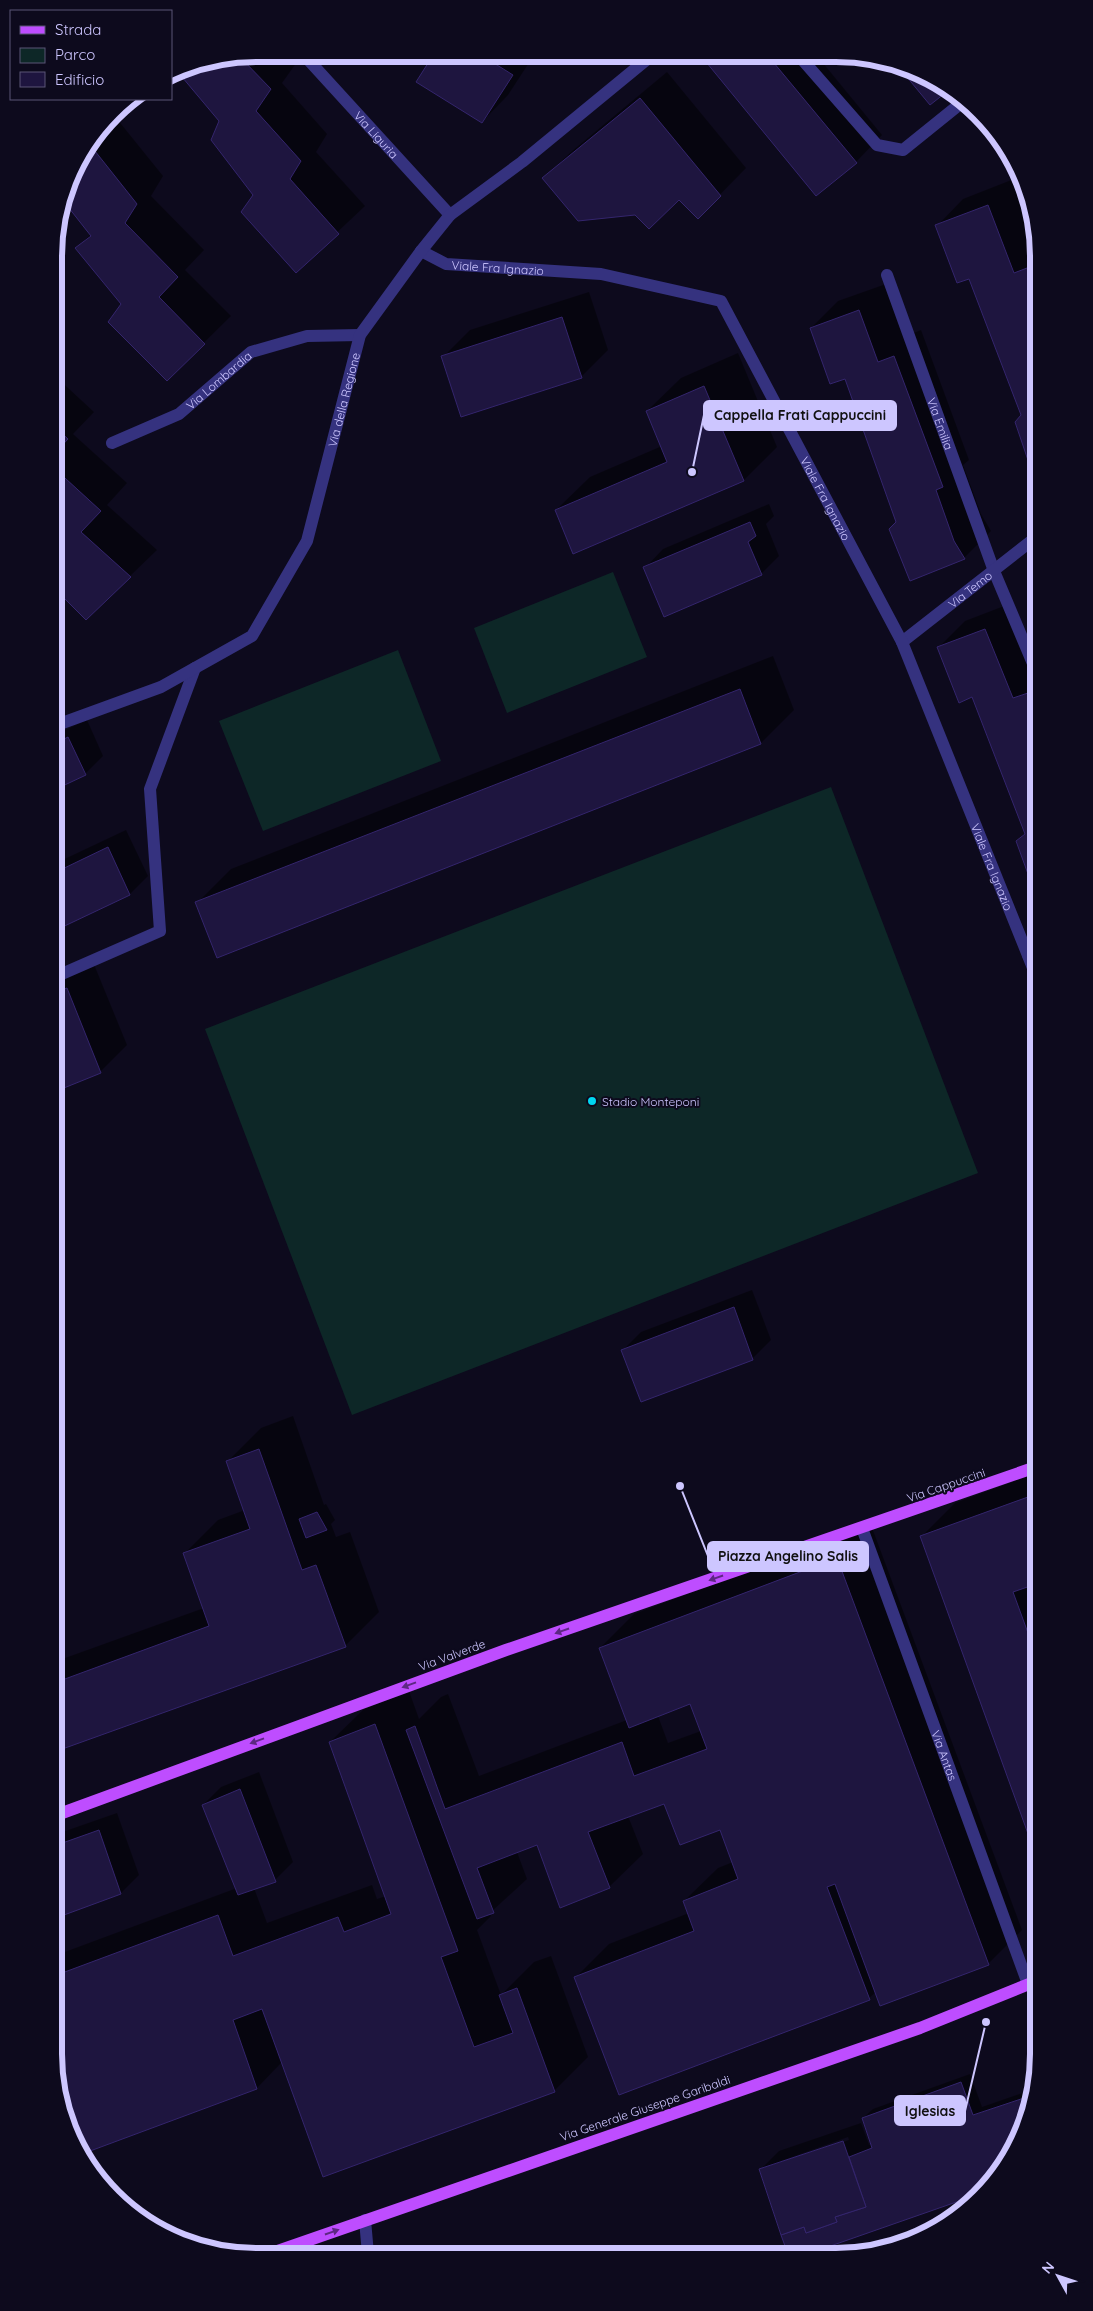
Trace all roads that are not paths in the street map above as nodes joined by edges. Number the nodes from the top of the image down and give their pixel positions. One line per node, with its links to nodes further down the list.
1 (310, 62): 5 (street, Via Liguria)
2 (644, 62): 5 (street, Via della Regione)
3 (804, 62): 4 (street)
4 (958, 106)
5 (450, 215): 6 (street, Via della Regione)
6 (421, 251): 8 (street, Via della Regione); 12 (street, Viale Fra Ignazio)
7 (887, 275): 11 (street, Via Emilia)
8 (360, 335): 9 (street, Via Lombardia); 14 (street, Via della Regione)
9 (112, 442)
10 (1030, 542): 11 (street, Via Temo)
11 (994, 571): 12 (street, Via Temo); 13 (street, Via Emilia)
12 (902, 642): 16 (street, Viale Fra Ignazio)
13 (1030, 657)
14 (195, 668): 15 (street, Via della Regione); 18 (street)
15 (62, 719)
16 (1028, 955): 17 (street, Viale Fra Ignazio)
17 (1030, 960)
18 (64, 973)
19 (1030, 1469): 20 (main road, Via Cappuccini)
20 (862, 1528): 21 (main road, Via Valverde, one-way to 21); 22 (street, Via Antas)
21 (62, 1813)
22 (1030, 1971)
23 (1030, 1984): 24 (main road, Via Generale Giuseppe Garibaldi)
24 (365, 2220): 25 (main road, Via Generale Giuseppe Garibaldi, one-way to 24); 26 (street)
25 (286, 2248)
26 (367, 2248)

